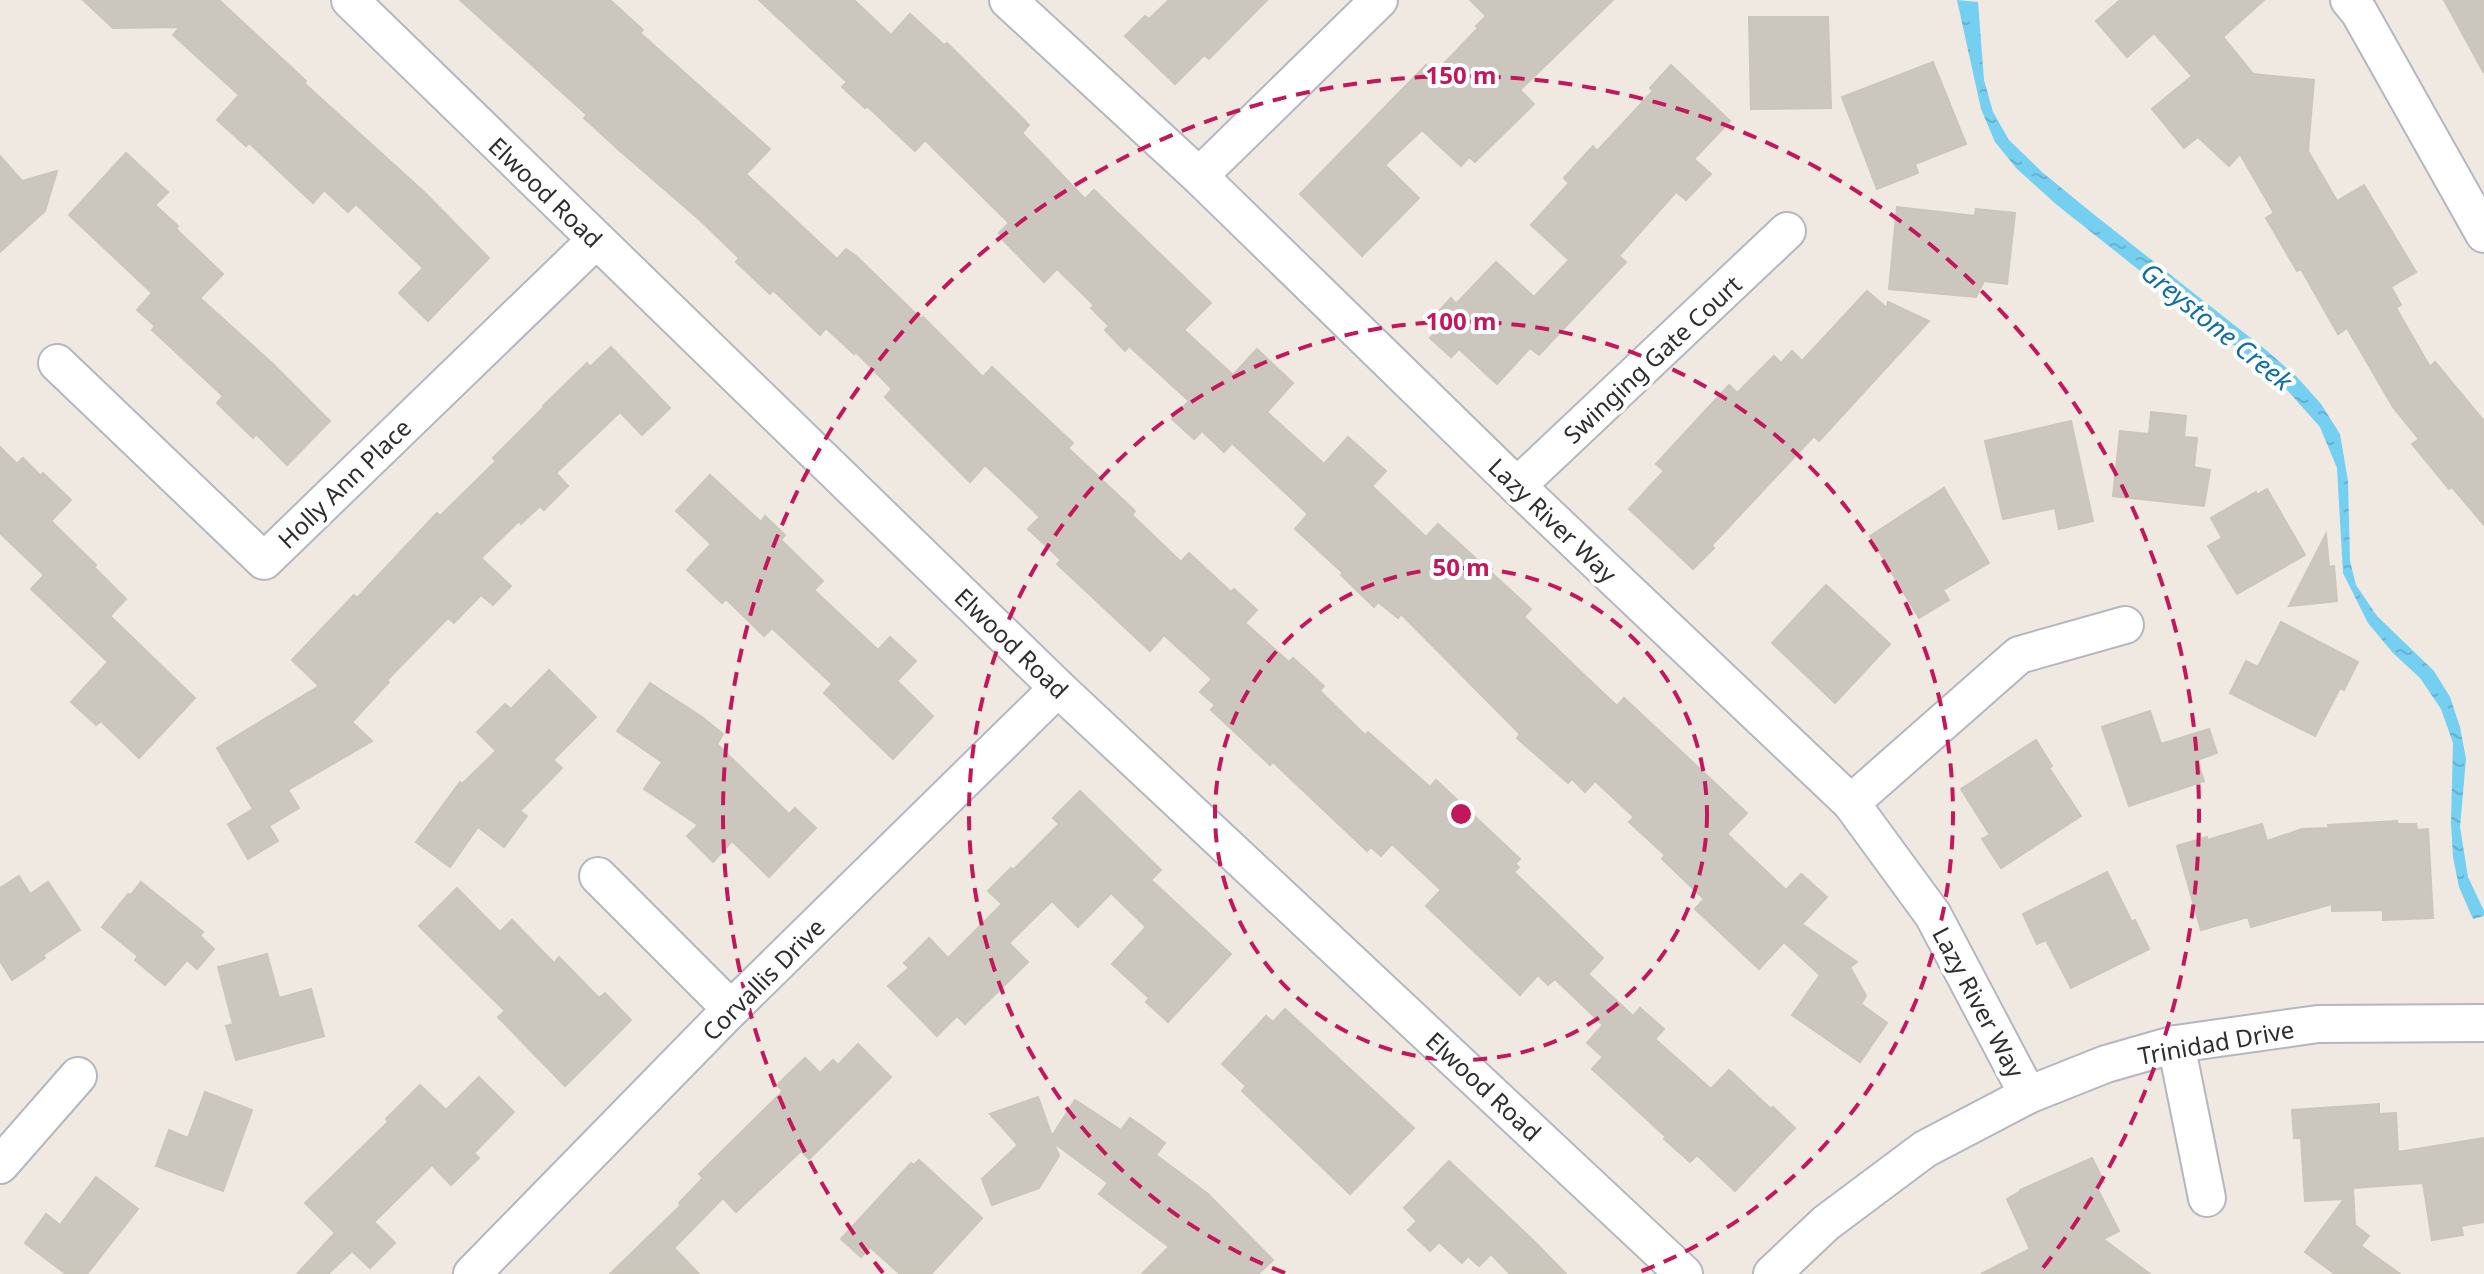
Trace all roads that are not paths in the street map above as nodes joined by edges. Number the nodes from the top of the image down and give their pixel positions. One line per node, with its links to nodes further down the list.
1 (350, 0): 8 (street, Elwood Road)
2 (1008, 0): 5 (street, Lazy River Way)
3 (1379, 0): 5 (street)
4 (2349, 0): 7 (street)
5 (1199, 176): 10 (street, Lazy River Way)
6 (1787, 231): 10 (street, Swinging Gate Court)
7 (2484, 234)
8 (596, 240): 9 (street, Holly Ann Place); 12 (street, Elwood Road)
9 (57, 363)
10 (1517, 486): 13 (street, Lazy River Way)
11 (2125, 625): 13 (street)
12 (1058, 688): 15 (street, Corvallis Drive); 23 (street, Elwood Road)
13 (1851, 803): 19 (street, Lazy River Way)
14 (598, 876): 15 (street)
15 (731, 1009): 22 (street, Corvallis Drive)
16 (2484, 1023): 17 (street, Trinidad Drive)
17 (2176, 1044): 19 (street, Trinidad Drive); 21 (street)
18 (78, 1076): 20 (street)
19 (2028, 1095): 24 (street, Trinidad Drive)
20 (0, 1165)
21 (2207, 1198)
22 (472, 1274)
23 (1684, 1274)
24 (1772, 1274)

